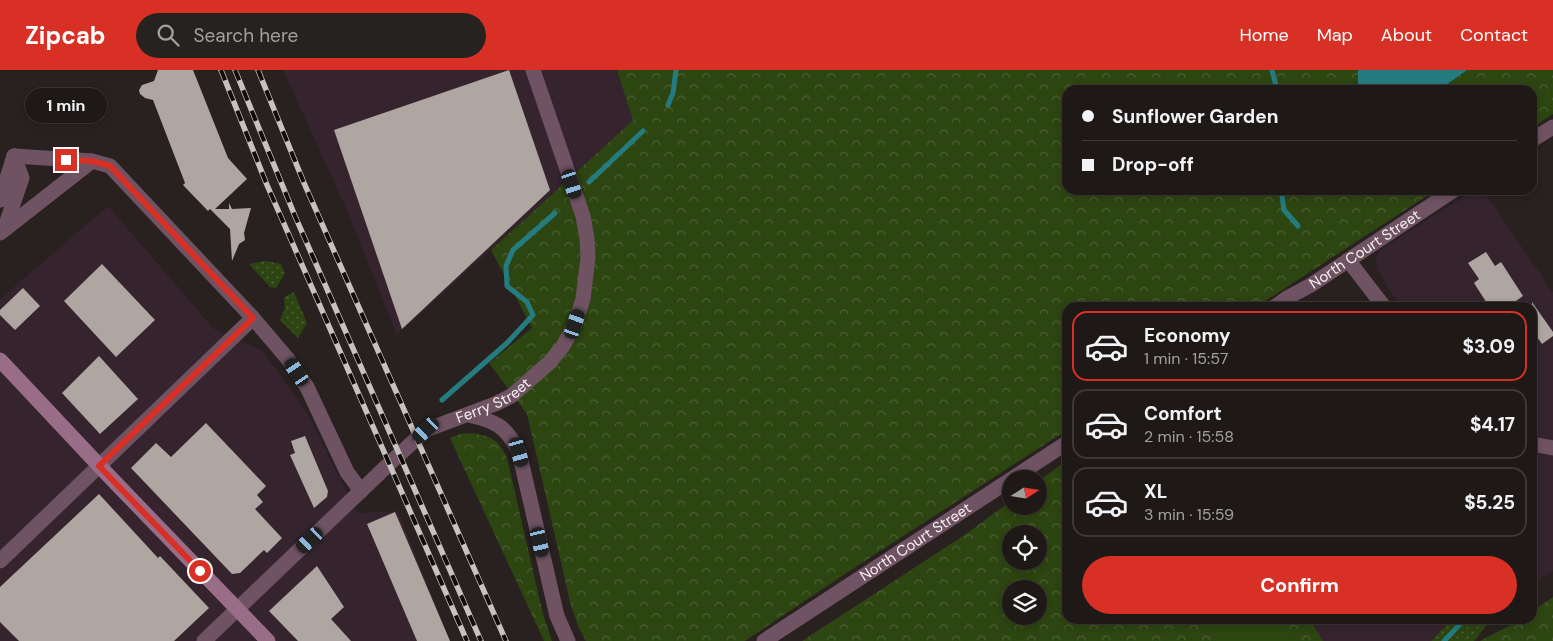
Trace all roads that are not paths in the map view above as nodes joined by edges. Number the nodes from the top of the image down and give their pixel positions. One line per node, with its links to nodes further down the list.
1 (533, 70): 14 (street, Ferry Street)
2 (1553, 127): 3 (street)
3 (1537, 137)
4 (14, 156): 5 (street); 7 (street); 8 (street)
5 (92, 161): 8 (street); 12 (street)
6 (1446, 195): 9 (street, North Court Street)
7 (0, 200)
8 (2, 231)
9 (1348, 260): 10 (street, North Court Street); 11 (street)
10 (1282, 302)
11 (1380, 302)
12 (253, 318): 18 (street); 19 (street)
13 (0, 360): 18 (main road)
14 (468, 415): 19 (street, Ferry Street); 24 (street)
15 (1537, 445): 17 (street)
16 (1062, 446): 25 (street, North Court Street)
17 (1553, 448)
18 (99, 466): 20 (street); 21 (main road)
19 (361, 491): 21 (street, Ferry Street)
20 (0, 561)
21 (237, 608): 22 (street, Ferry Street); 23 (main road)
22 (204, 641)
23 (268, 641)
24 (568, 641)
25 (764, 641)

